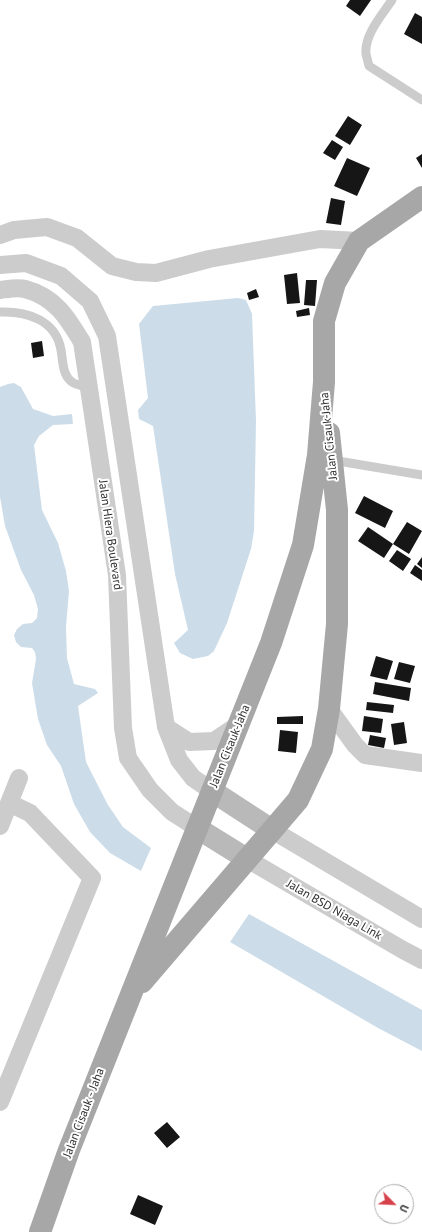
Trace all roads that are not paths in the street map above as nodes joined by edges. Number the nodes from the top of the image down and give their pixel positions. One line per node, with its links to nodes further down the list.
1 (392, 0): 2 (lane)
2 (422, 100)
3 (422, 197): 5 (main road)
4 (0, 234): 5 (street)
5 (359, 241): 9 (main road)
6 (0, 265): 15 (street)
7 (0, 290): 10 (street, Jalan Hiera Boulevard)
8 (0, 312): 10 (lane)
9 (324, 382): 11 (main road, Jalan Cisauk-Jaha); 14 (main road, Jalan Cisauk-Jaha)
10 (89, 388): 21 (street, Jalan Hiera Boulevard)
11 (332, 460): 12 (lane); 13 (main road, Jalan Cisauk-Jaha)
12 (422, 476)
13 (328, 709): 16 (street); 22 (main road, Jalan Cisauk-Jaha)
14 (238, 726): 15 (street); 18 (main road, Jalan Cisauk-Jaha)
15 (166, 727): 18 (street)
16 (422, 763)
17 (19, 778): 19 (street)
18 (212, 791): 21 (main road, Jalan Cisauk-Jaha); 22 (main road)
19 (9, 803): 20 (street); 27 (street)
20 (0, 826)
21 (197, 828): 23 (main road); 26 (main road, Jalan Cisauk-Jaha)
22 (272, 830): 23 (main road, Jalan Cisauk-Jaha); 24 (street)
23 (247, 859): 25 (street, Jalan BSD Niaga Link); 26 (main road, Jalan Cisauk-Jaha)
24 (422, 919)
25 (422, 960)
26 (131, 995): 28 (main road, Jalan Cisauk - Jaha)
27 (0, 1102)
28 (40, 1232)

